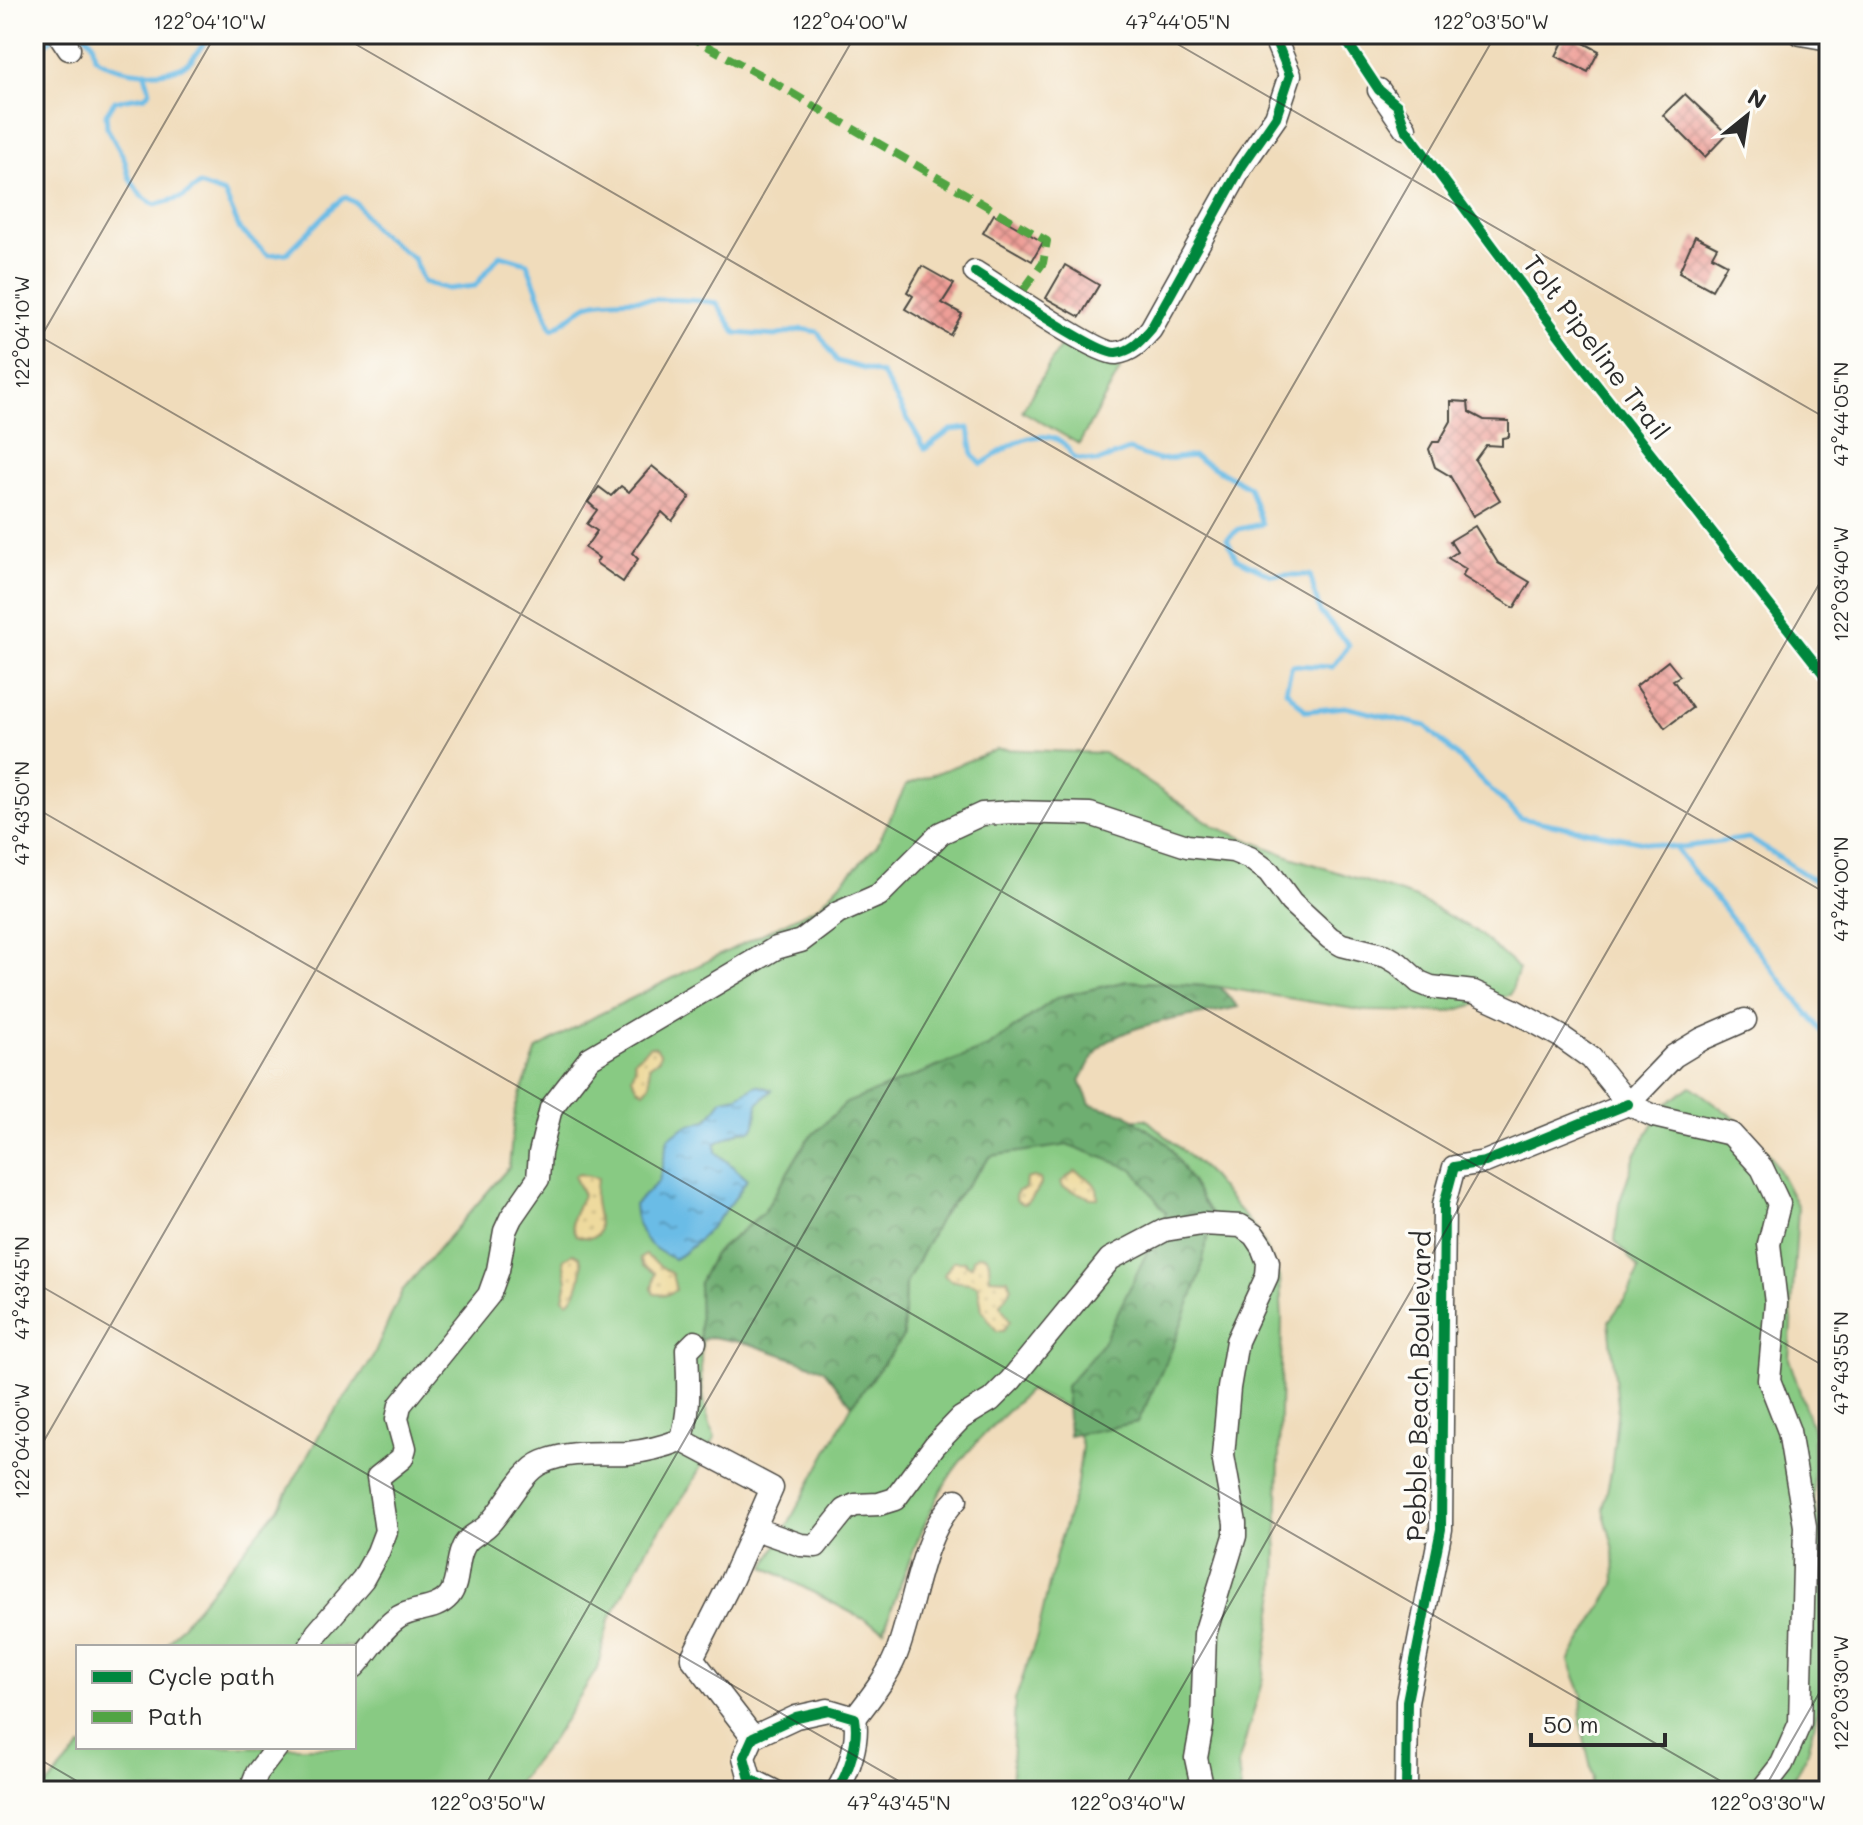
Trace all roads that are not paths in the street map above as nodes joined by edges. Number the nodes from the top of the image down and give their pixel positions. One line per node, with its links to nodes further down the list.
1 (1273, 34): 6 (street)
2 (1801, 34): 3 (street)
3 (1829, 39)
4 (1379, 90): 5 (street)
5 (1405, 128)
6 (975, 272)
7 (1745, 1020): 8 (street)
8 (1628, 1104): 13 (street); 22 (street, Pebble Beach Boulevard); 23 (street)
9 (695, 1342): 10 (street)
10 (681, 1440): 12 (street); 14 (street)
11 (956, 1500): 15 (street)
12 (755, 1529): 16 (street); 21 (street)
13 (311, 1645)
14 (356, 1665)
15 (855, 1718): 16 (street); 20 (street)
16 (753, 1737): 19 (street)
17 (275, 1749): 18 (street)
18 (250, 1791)
19 (774, 1791)
20 (837, 1791)
21 (1203, 1791)
22 (1406, 1791)
23 (1761, 1791)

